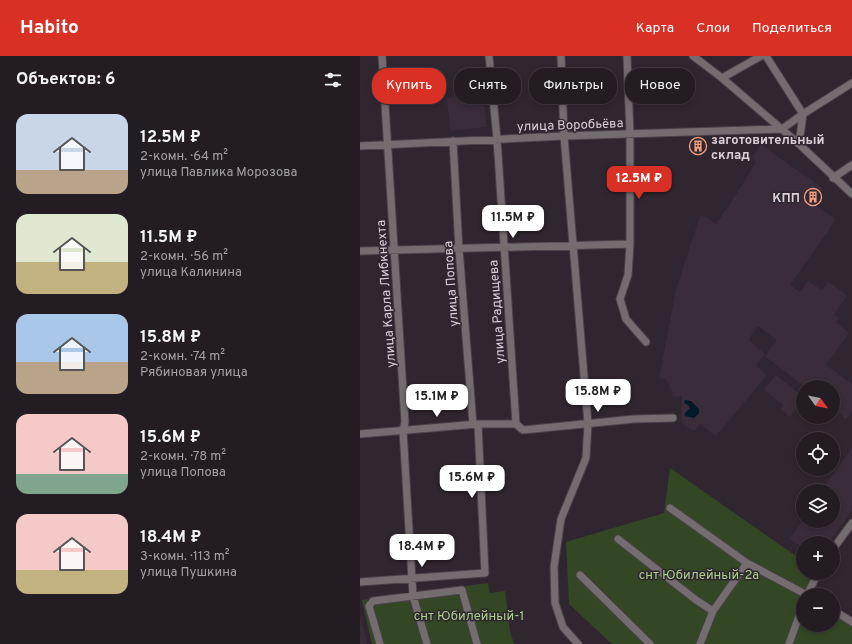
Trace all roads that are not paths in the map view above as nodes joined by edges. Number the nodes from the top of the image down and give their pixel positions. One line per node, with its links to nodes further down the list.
1 (382, 56): 17 (street, улица Карла Либкнехта)
2 (489, 56): 14 (street, улица Радищева)
3 (561, 56): 13 (street)
4 (627, 56): 12 (street)
5 (694, 56): 8 (street)
6 (761, 56): 8 (street)
7 (766, 56): 10 (street)
8 (722, 78): 11 (street)
9 (852, 83): 10 (street)
10 (803, 114): 11 (street); 16 (street)
11 (782, 129): 12 (street, улица Воробьёва); 16 (street)
12 (630, 134): 13 (street, улица Воробьёва); 22 (street)
13 (564, 136): 14 (street, улица Воробьёва); 23 (street)
14 (497, 139): 15 (street, улица Воробьёва); 24 (street, улица Радищева)
15 (453, 141): 17 (street, улица Воробьёва); 25 (street, улица Попова)
16 (799, 144): 20 (street)
17 (387, 145): 18 (street, улица Воробьёва); 27 (street, улица Карла Либкнехта)
18 (360, 146)
19 (852, 165): 20 (street)
20 (833, 178): 21 (street)
21 (852, 194)
22 (630, 244): 23 (street); 28 (street)
23 (573, 245): 24 (street); 32 (street)
24 (504, 247): 25 (street); 31 (street, улица Радищева)
25 (459, 248): 27 (street); 30 (street, улица Попова)
26 (360, 251): 27 (street)
27 (394, 251): 33 (street, улица Карла Либкнехта)
28 (646, 342)
29 (674, 418): 32 (street)
30 (476, 424): 31 (street); 33 (street); 41 (street, улица Попова)
31 (516, 424): 32 (street)
32 (588, 424): 52 (street)
33 (403, 430): 34 (street); 41 (street, улица Карла Либкнехта)
34 (360, 434)
35 (670, 508): 39 (street)
36 (852, 523): 38 (street)
37 (618, 539): 45 (street)
38 (840, 539)
39 (747, 563): 43 (street); 45 (street)
40 (580, 575): 53 (street)
41 (411, 578): 42 (street); 44 (street, улица Карла Либкнехта)
42 (360, 582)
43 (796, 589)
44 (412, 596): 49 (street); 50 (street, улица Карла Либкнехта); 51 (street)
45 (713, 611): 54 (street)
46 (840, 614): 47 (street)
47 (852, 622)
48 (796, 624): 55 (street)
49 (380, 644)
50 (427, 644)
51 (477, 644)
52 (578, 644)
53 (650, 644)
54 (700, 644)
55 (789, 644)

